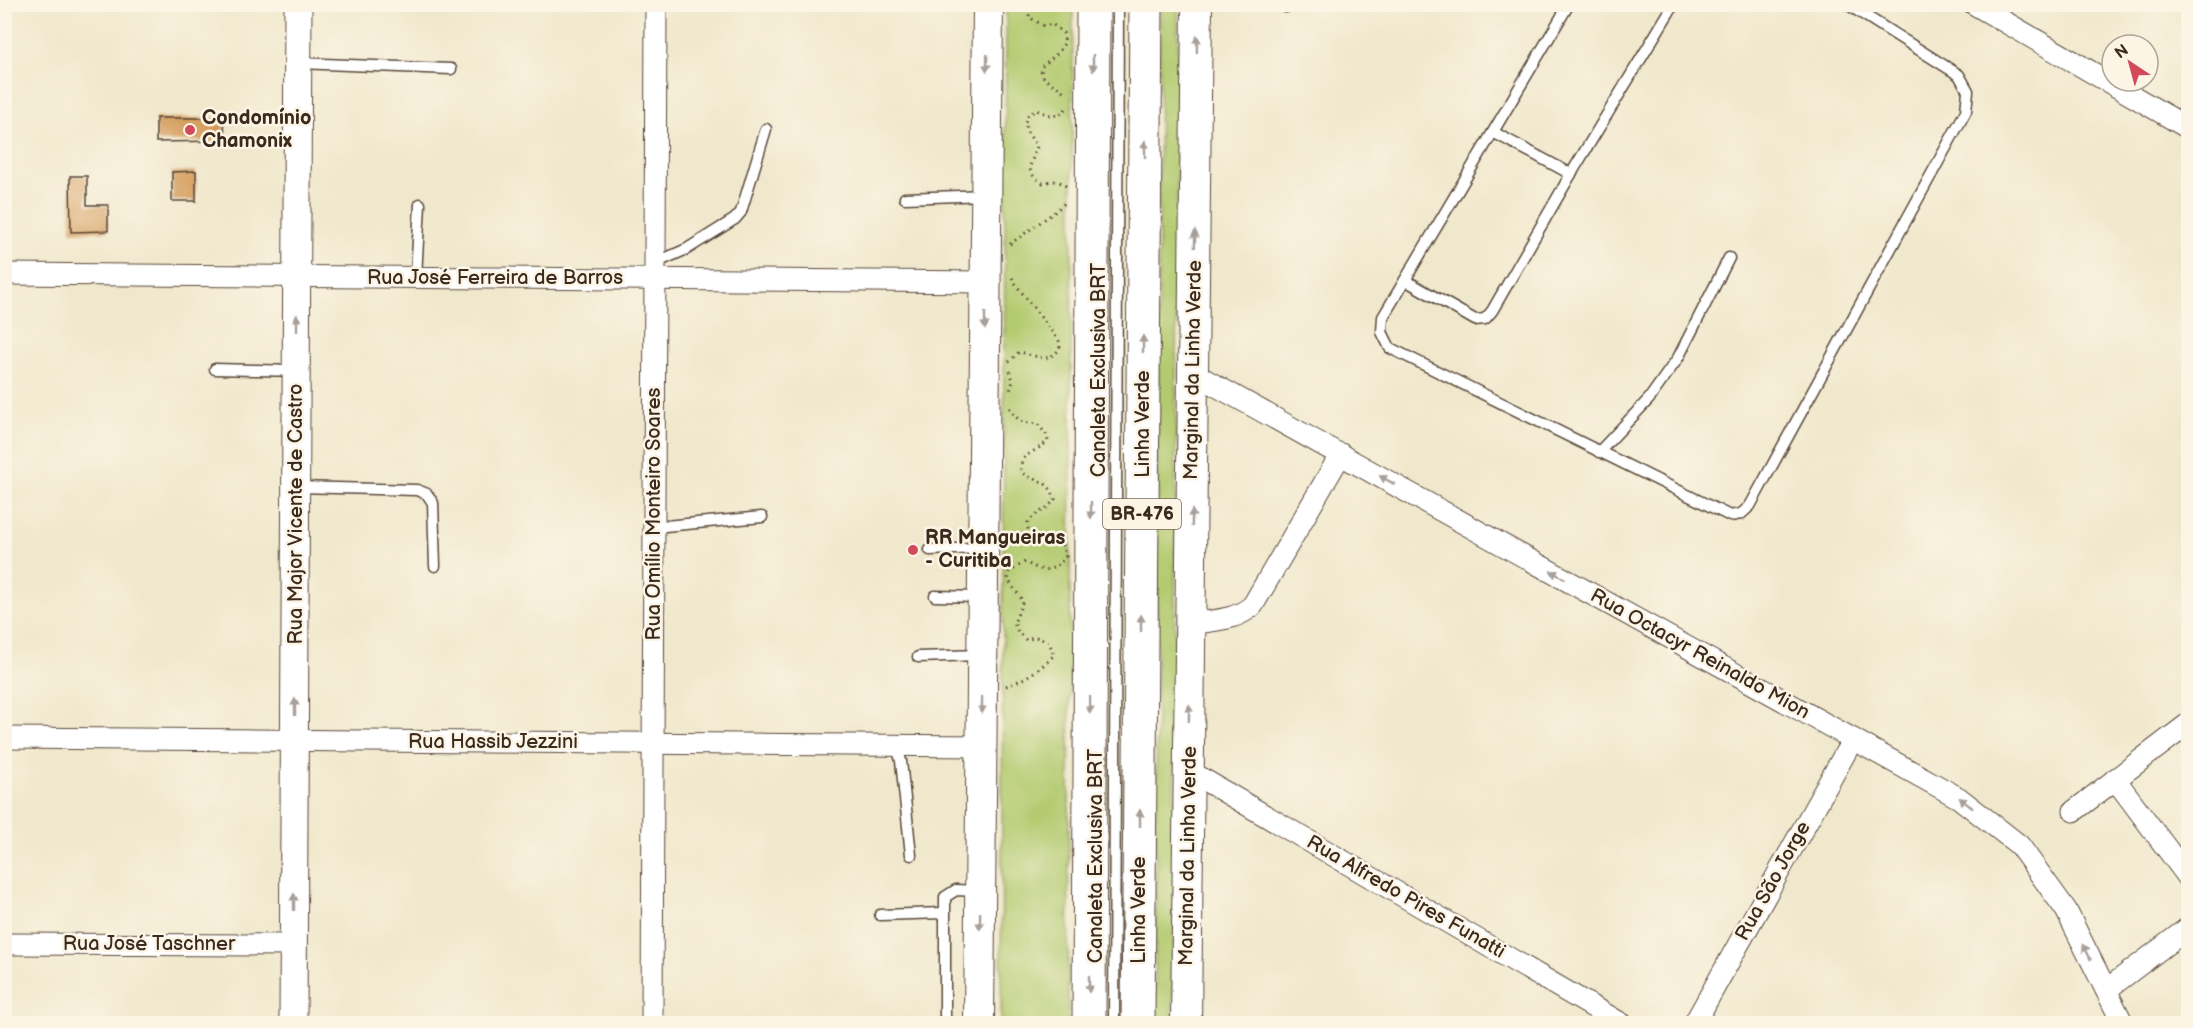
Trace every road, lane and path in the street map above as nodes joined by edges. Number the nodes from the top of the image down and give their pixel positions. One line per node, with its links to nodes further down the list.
1 (298, 4): 13 (street, Rua Major Vicente de Castro)
2 (656, 4): 28 (street, Rua Omílio Monteiro Soares)
3 (988, 4): 22 (main road, one-way to 22)
4 (1034, 4): 15 (path)
5 (1093, 4): 74 (highway, BR-476, one-way to 74)
6 (1118, 4): 75 (lane, Canaleta Exclusiva BRT)
7 (1146, 4): 76 (highway, Linha Verde / BR-476, one-way to 7)
8 (1197, 4): 36 (main road, Marginal da Linha Verde, one-way to 8)
9 (1569, 4): 19 (lane)
10 (1674, 4): 20 (lane)
11 (1846, 4): 37 (lane)
12 (1974, 4): 17 (street)
13 (298, 63): 14 (lane); 30 (street, Rua Major Vicente de Castro)
14 (451, 69)
15 (1068, 99)
16 (1068, 107): 21 (path)
17 (2188, 128)
18 (766, 129): 28 (lane)
19 (1493, 132): 20 (lane); 33 (lane)
20 (1571, 174): 33 (lane)
21 (1070, 189)
22 (986, 195): 24 (lane); 31 (main road)
23 (1068, 196): 26 (path)
24 (905, 198)
25 (420, 204): 32 (lane)
26 (1007, 246)
27 (1729, 258): 37 (lane)
28 (655, 271): 31 (street, Rua José Ferreira de Barros); 32 (street, Rua José Ferreira de Barros); 41 (street, Rua Omílio Monteiro Soares)
29 (4, 274): 30 (street, Rua José Ferreira de Barros)
30 (297, 276): 32 (street, Rua José Ferreira de Barros); 35 (street, Rua Major Vicente de Castro, one-way to 30)
31 (997, 276): 42 (main road, one-way to 42); 50 (path)
32 (416, 277)
33 (1405, 280): 37 (lane)
34 (215, 369): 35 (lane)
35 (296, 371): 39 (street, Rua Major Vicente de Castro)
36 (1193, 373): 38 (street, Rua Octacyr Reinaldo Mion); 47 (main road, Marginal da Linha Verde, one-way to 36)
37 (1599, 452)
38 (1341, 454): 47 (street); 53 (street, Rua Octacyr Reinaldo Mion, one-way to 38)
39 (296, 487): 44 (lane); 54 (street, Rua Major Vicente de Castro, one-way to 39)
40 (762, 516): 41 (lane)
41 (654, 527): 55 (street, Rua Omílio Monteiro Soares)
42 (983, 548): 43 (lane); 46 (main road)
43 (930, 550)
44 (435, 566)
45 (935, 596): 46 (lane)
46 (983, 597): 48 (main road)
47 (1190, 624): 58 (main road, Marginal da Linha Verde, one-way to 47)
48 (982, 654): 49 (lane); 57 (main road, one-way to 57)
49 (918, 657)
50 (1006, 686)
51 (2188, 724): 59 (street)
52 (4, 738): 54 (street, Rua Hassib Jezzini)
53 (1853, 739): 69 (street, Rua Octacyr Reinaldo Mion, one-way to 53); 79 (street, Rua São Jorge)
54 (294, 740): 55 (street, Rua Hassib Jezzini); 68 (street, Rua Major Vicente de Castro, one-way to 54)
55 (654, 744): 56 (street, Rua Hassib Jezzini); 71 (street, Rua Omílio Monteiro Soares)
56 (897, 746): 57 (street, Rua Hassib Jezzini); 61 (lane)
57 (982, 747): 63 (main road)
58 (1189, 771): 77 (main road, Marginal da Linha Verde); 78 (street, Rua Alfredo Pires Funatti)
59 (2115, 778): 60 (street); 62 (street)
60 (2074, 811)
61 (911, 855)
62 (2188, 876)
63 (980, 891): 64 (lane); 73 (main road, one-way to 73)
64 (944, 913): 65 (lane); 72 (lane)
65 (880, 915)
66 (2188, 928): 69 (street)
67 (4, 944): 68 (street, Rua José Taschner)
68 (293, 945): 70 (street, Rua Major Vicente de Castro)
69 (2106, 990): 80 (street, Rua Octacyr Reinaldo Mion)
70 (293, 1023)
71 (652, 1023)
72 (943, 1023)
73 (979, 1023)
74 (1089, 1023)
75 (1114, 1023)
76 (1138, 1023)
77 (1186, 1023)
78 (1622, 1023)
79 (1694, 1023)
80 (2122, 1023)

